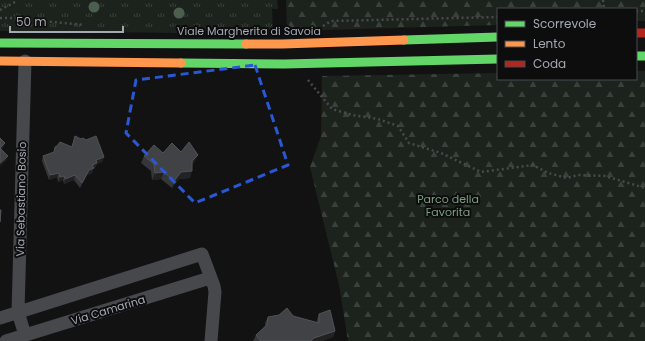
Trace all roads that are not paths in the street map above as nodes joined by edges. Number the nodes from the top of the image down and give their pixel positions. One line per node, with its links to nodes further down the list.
1 (497, 37): 2 (street, Viale Margherita di Savoia)
2 (0, 43)
3 (497, 59): 5 (street)
4 (0, 61): 5 (street)
5 (25, 61): 7 (street, Via Sebastiano Bosio)
6 (210, 278): 7 (street); 9 (street, Via Camarina); 11 (street)
7 (18, 312): 8 (street); 9 (street, Via Sebastiano Bosio)
8 (0, 318)
9 (25, 335): 10 (street, Via Camarina)
10 (6, 341)
11 (211, 341)

